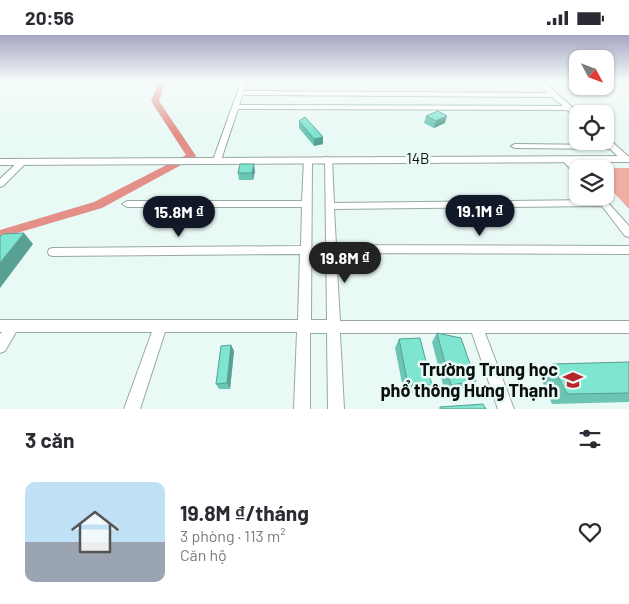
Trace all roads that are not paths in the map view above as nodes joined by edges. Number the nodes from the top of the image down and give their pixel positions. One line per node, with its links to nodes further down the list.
1 (238, 99): 3 (street)
2 (559, 99): 4 (street)
3 (235, 107): 4 (street); 11 (street)
4 (569, 109)
5 (515, 145): 6 (street)
6 (569, 146)
7 (614, 149): 10 (street)
8 (308, 159): 9 (street, 14B); 11 (street, 14B); 18 (street)
9 (328, 159): 12 (street, 14B); 20 (street)
10 (627, 159): 12 (street, 14B)
11 (212, 160): 14 (street, 14B)
12 (567, 160)
13 (0, 162): 14 (street, 14B)
14 (23, 162): 15 (street)
15 (0, 184)
16 (569, 201): 20 (street)
17 (127, 204): 18 (street)
18 (307, 204): 23 (street)
19 (606, 205): 21 (street)
20 (330, 206): 22 (street)
21 (629, 233)
22 (331, 249): 24 (street); 29 (street)
23 (306, 250): 25 (street); 28 (street)
24 (629, 250)
25 (53, 252)
26 (7, 326): 27 (street); 32 (street)
27 (161, 326): 28 (street); 33 (street)
28 (304, 326): 29 (street); 34 (street)
29 (333, 326): 30 (street); 35 (street)
30 (476, 326): 31 (street); 36 (street)
31 (629, 327)
32 (0, 346)
33 (132, 409)
34 (302, 409)
35 (336, 409)
36 (506, 409)

